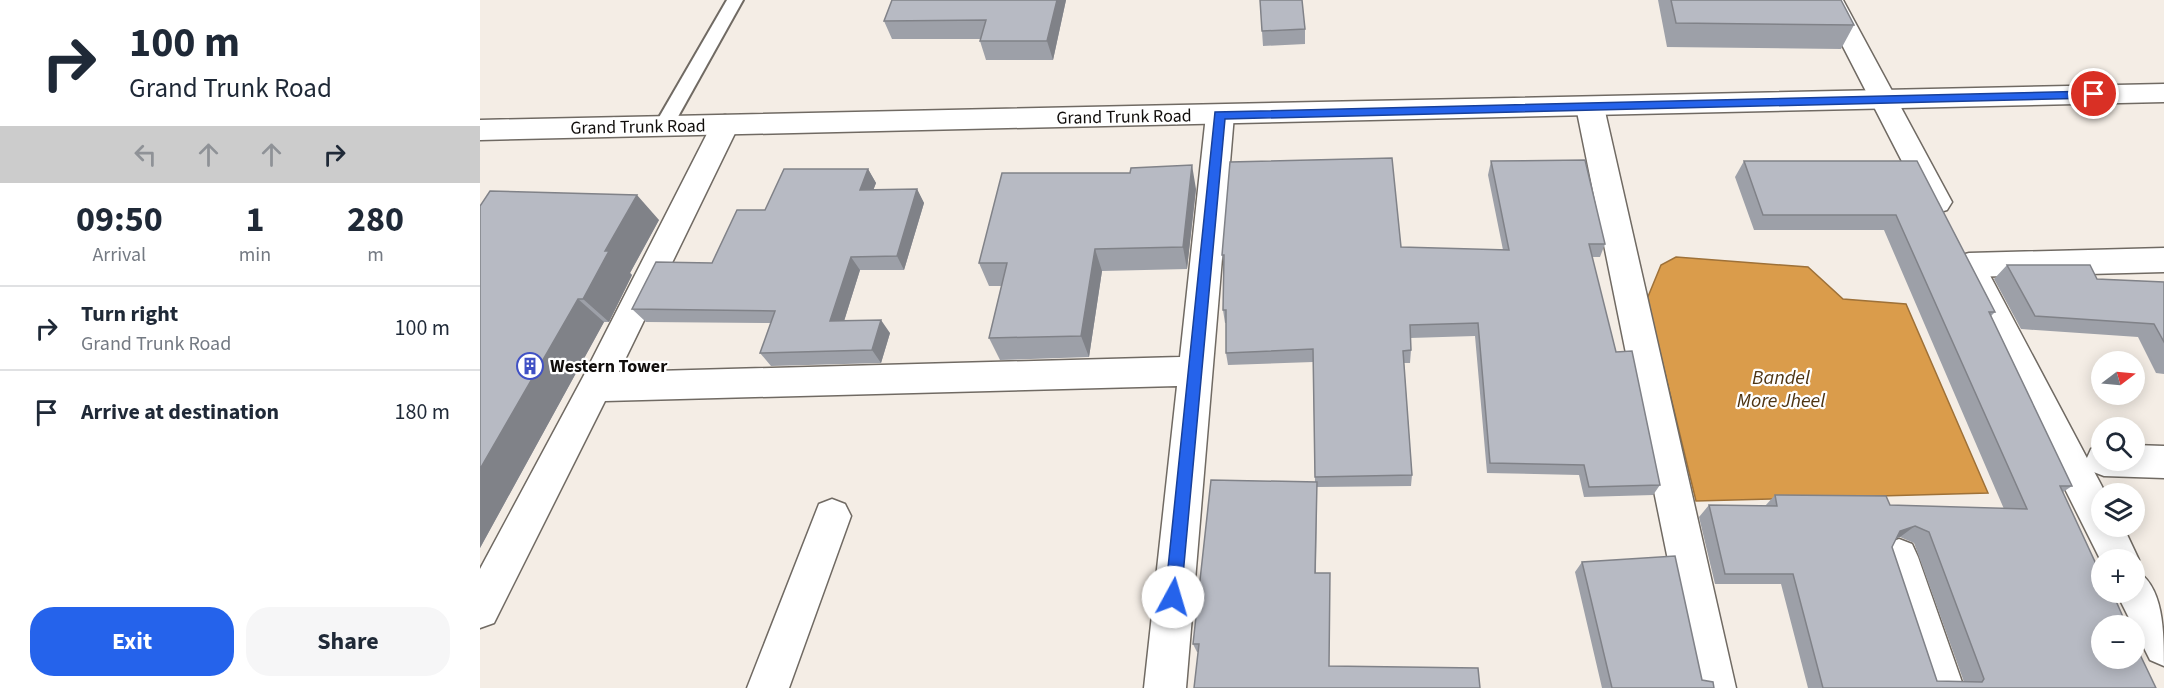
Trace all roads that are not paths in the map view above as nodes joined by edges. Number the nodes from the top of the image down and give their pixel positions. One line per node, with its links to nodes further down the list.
1 (735, 0): 8 (lane)
2 (1831, 0): 4 (street)
3 (2164, 93): 4 (street, Grand Trunk Road)
4 (1885, 100): 5 (street, Grand Trunk Road); 11 (street)
5 (1590, 107): 6 (street, Grand Trunk Road); 24 (street)
6 (1220, 115): 7 (street, Grand Trunk Road); 12 (street)
7 (725, 125): 8 (street, Grand Trunk Road); 13 (street)
8 (663, 126): 9 (street, Grand Trunk Road)
9 (480, 130)
10 (2164, 261): 11 (street)
11 (1969, 266): 14 (street)
12 (1195, 370): 13 (street); 23 (street)
13 (595, 387): 20 (street)
14 (2091, 460)
15 (2145, 461): 16 (street)
16 (2164, 462)
17 (832, 516): 22 (street)
18 (1899, 557): 25 (street)
19 (2141, 603): 21 (street)
20 (480, 609)
21 (2164, 646)
22 (768, 688)
23 (1165, 688)
24 (1715, 688)
25 (1943, 688)

